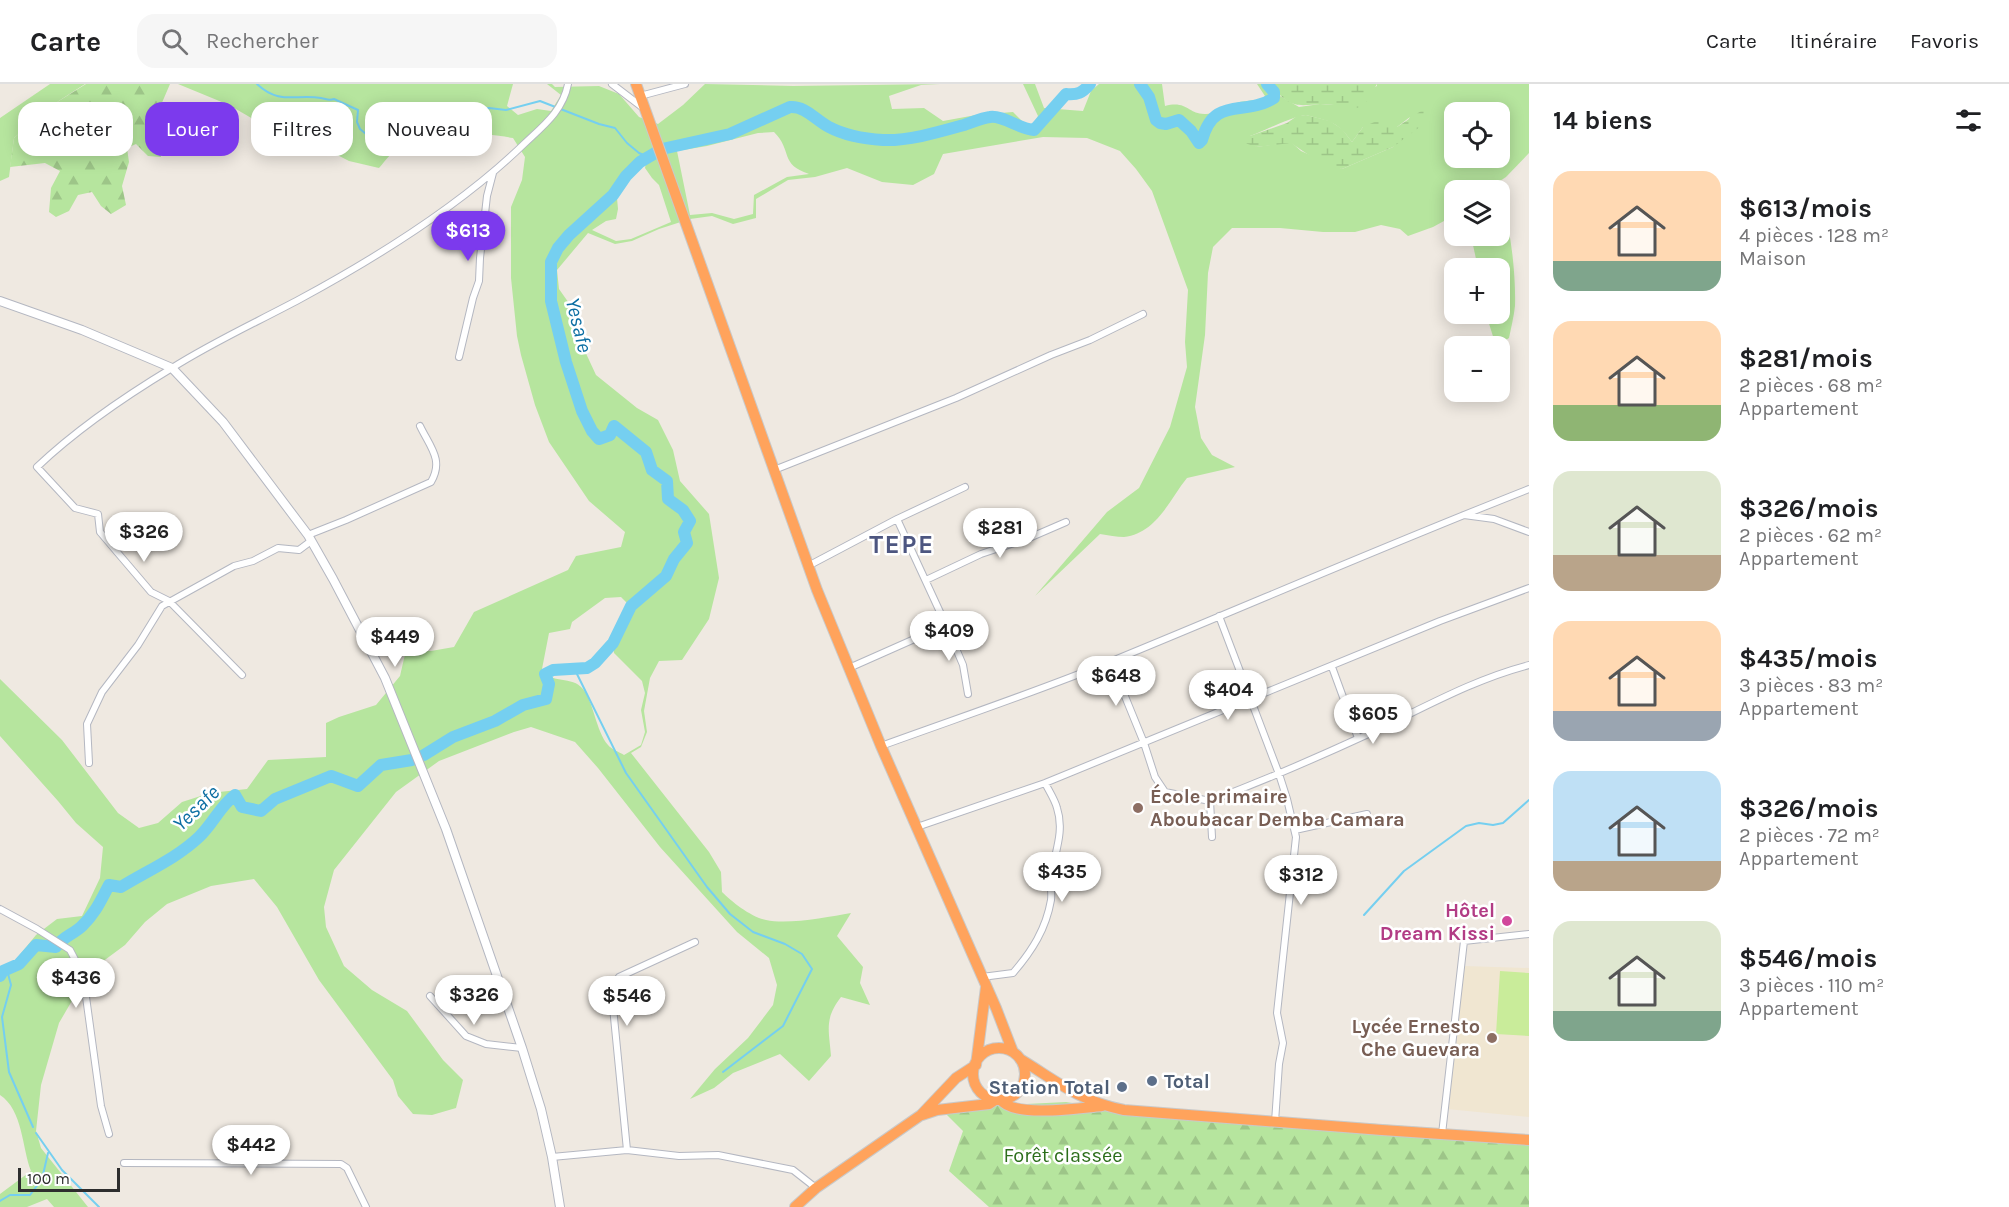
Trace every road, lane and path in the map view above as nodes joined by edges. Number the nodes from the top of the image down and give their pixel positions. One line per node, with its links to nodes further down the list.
1 (569, 84): 7 (street)
2 (612, 84): 6 (street)
3 (636, 84): 5 (highway)
4 (685, 84): 5 (street)
5 (640, 96): 6 (highway)
6 (645, 110): 13 (highway)
7 (493, 172): 10 (street); 11 (street)
8 (0, 301): 11 (street)
9 (1143, 314): 13 (street)
10 (459, 357)
11 (172, 368): 20 (street); 24 (street)
12 (420, 426): 20 (street)
13 (773, 470): 21 (highway)
14 (965, 488): 17 (street)
15 (1529, 489): 16 (street)
16 (1463, 514): 19 (street); 25 (street)
17 (897, 519): 21 (street); 22 (street)
18 (1066, 522): 22 (street)
19 (1529, 532)
20 (309, 538): 24 (street); 50 (street)
21 (808, 566): 30 (highway)
22 (926, 580): 26 (street)
23 (1529, 588): 29 (street)
24 (170, 602): 31 (street); 37 (street)
25 (1219, 616): 27 (street); 33 (street)
26 (946, 625): 30 (street); 32 (street)
27 (1111, 662): 35 (street); 36 (street)
28 (1529, 665): 34 (street)
29 (1332, 667): 33 (street); 34 (street)
30 (849, 668): 36 (highway)
31 (242, 675)
32 (968, 694)
33 (1250, 699): 35 (street); 38 (street)
34 (1359, 738): 38 (street)
35 (1144, 743): 39 (street); 40 (street)
36 (881, 746): 42 (highway)
37 (89, 763)
38 (1279, 774): 40 (street); 43 (street)
39 (1045, 783): 42 (street); 48 (street)
40 (1210, 801): 44 (street)
41 (1367, 814): 43 (street)
42 (917, 827): 48 (highway)
43 (1295, 830): 56 (street)
44 (1212, 837)
45 (0, 909): 57 (street)
46 (1529, 934): 58 (street)
47 (695, 942): 60 (street)
48 (984, 982): 51 (highway); 52 (highway)
49 (430, 996): 50 (street)
50 (522, 1048): 61 (street)
51 (1017, 1056): 52 (highway); 53 (highway); 54 (highway)
52 (975, 1065): 53 (highway); 55 (highway)
53 (998, 1100): 54 (highway); 55 (highway)
54 (1106, 1106): 56 (highway)
55 (921, 1115): 63 (highway)
56 (1275, 1122): 58 (highway)
57 (109, 1134)
58 (1442, 1134): 59 (highway)
59 (1529, 1140)
60 (627, 1150): 61 (street); 63 (street)
61 (552, 1157): 65 (street)
62 (124, 1163): 64 (street)
63 (816, 1188): 66 (highway)
64 (366, 1207)
65 (560, 1207)
66 (795, 1207)

